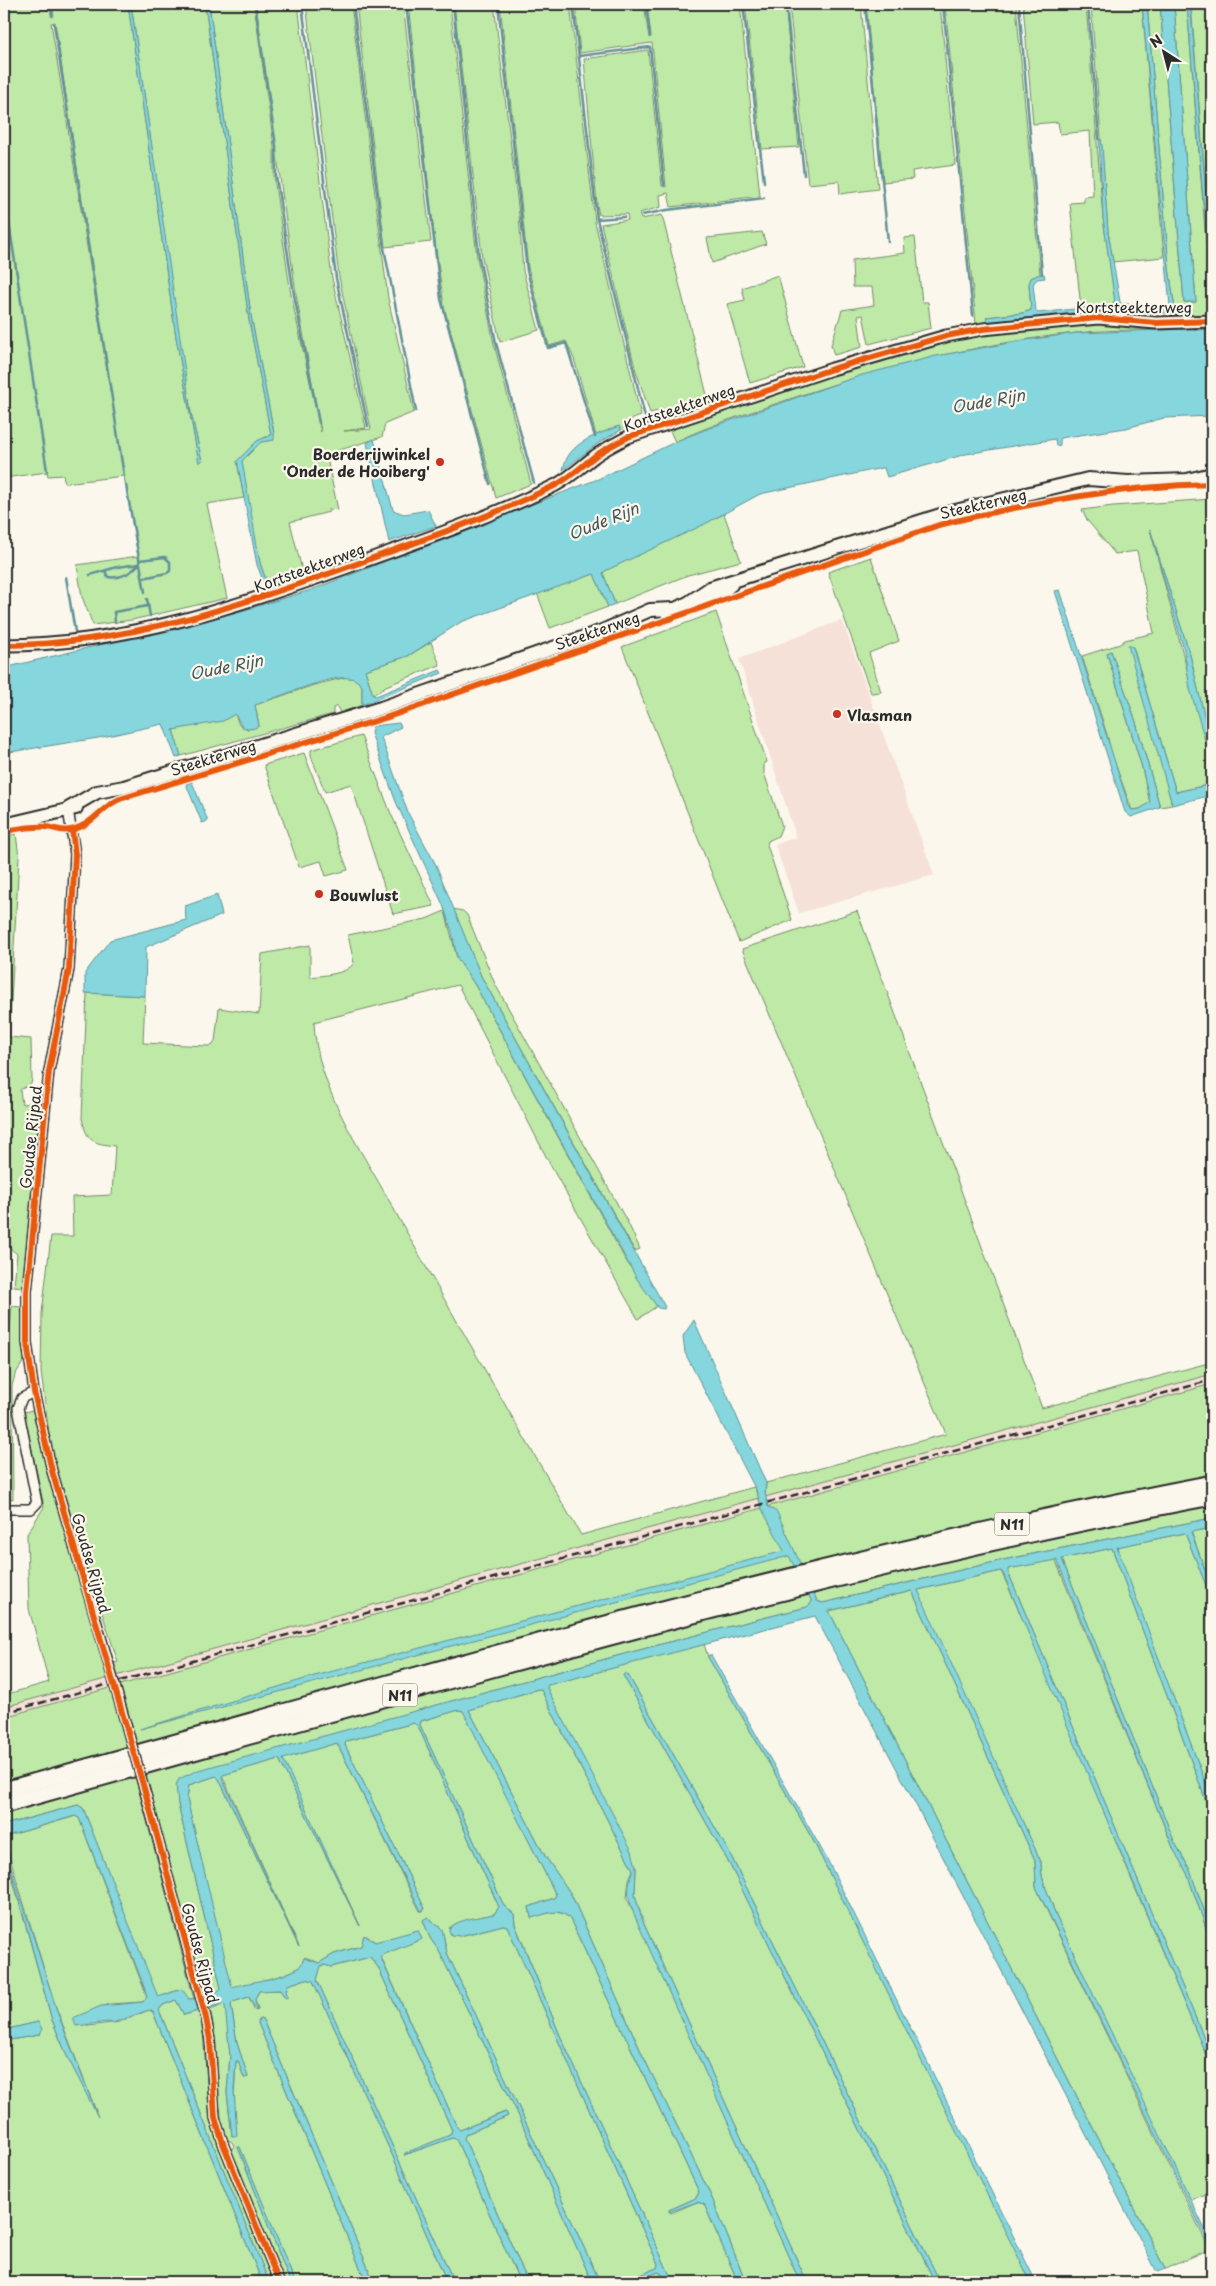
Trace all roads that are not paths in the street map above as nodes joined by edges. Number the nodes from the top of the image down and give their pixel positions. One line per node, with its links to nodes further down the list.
1 (1212, 321): 5 (street, Kortsteekterweg)
2 (1212, 469): 4 (main road, Steekterweg)
3 (1212, 474): 4 (main road, Steekterweg)
4 (1164, 479): 6 (main road, Steekterweg)
5 (4, 645)
6 (68, 809): 8 (main road, Steekterweg); 10 (street, Goudse Rijpad)
7 (4, 818): 8 (main road, Steekterweg)
8 (27, 819): 9 (main road, Steekterweg)
9 (4, 825)
10 (34, 1392): 13 (street); 18 (street, Goudse Rijpad, bridge)
11 (1212, 1483): 14 (highway, N11)
12 (1212, 1497): 14 (highway, N11)
13 (4, 1509)
14 (817, 1576): 15 (highway, N11)
15 (793, 1582): 16 (highway, N11); 17 (highway, N11)
16 (4, 1790)
17 (4, 1805)
18 (280, 2282)

